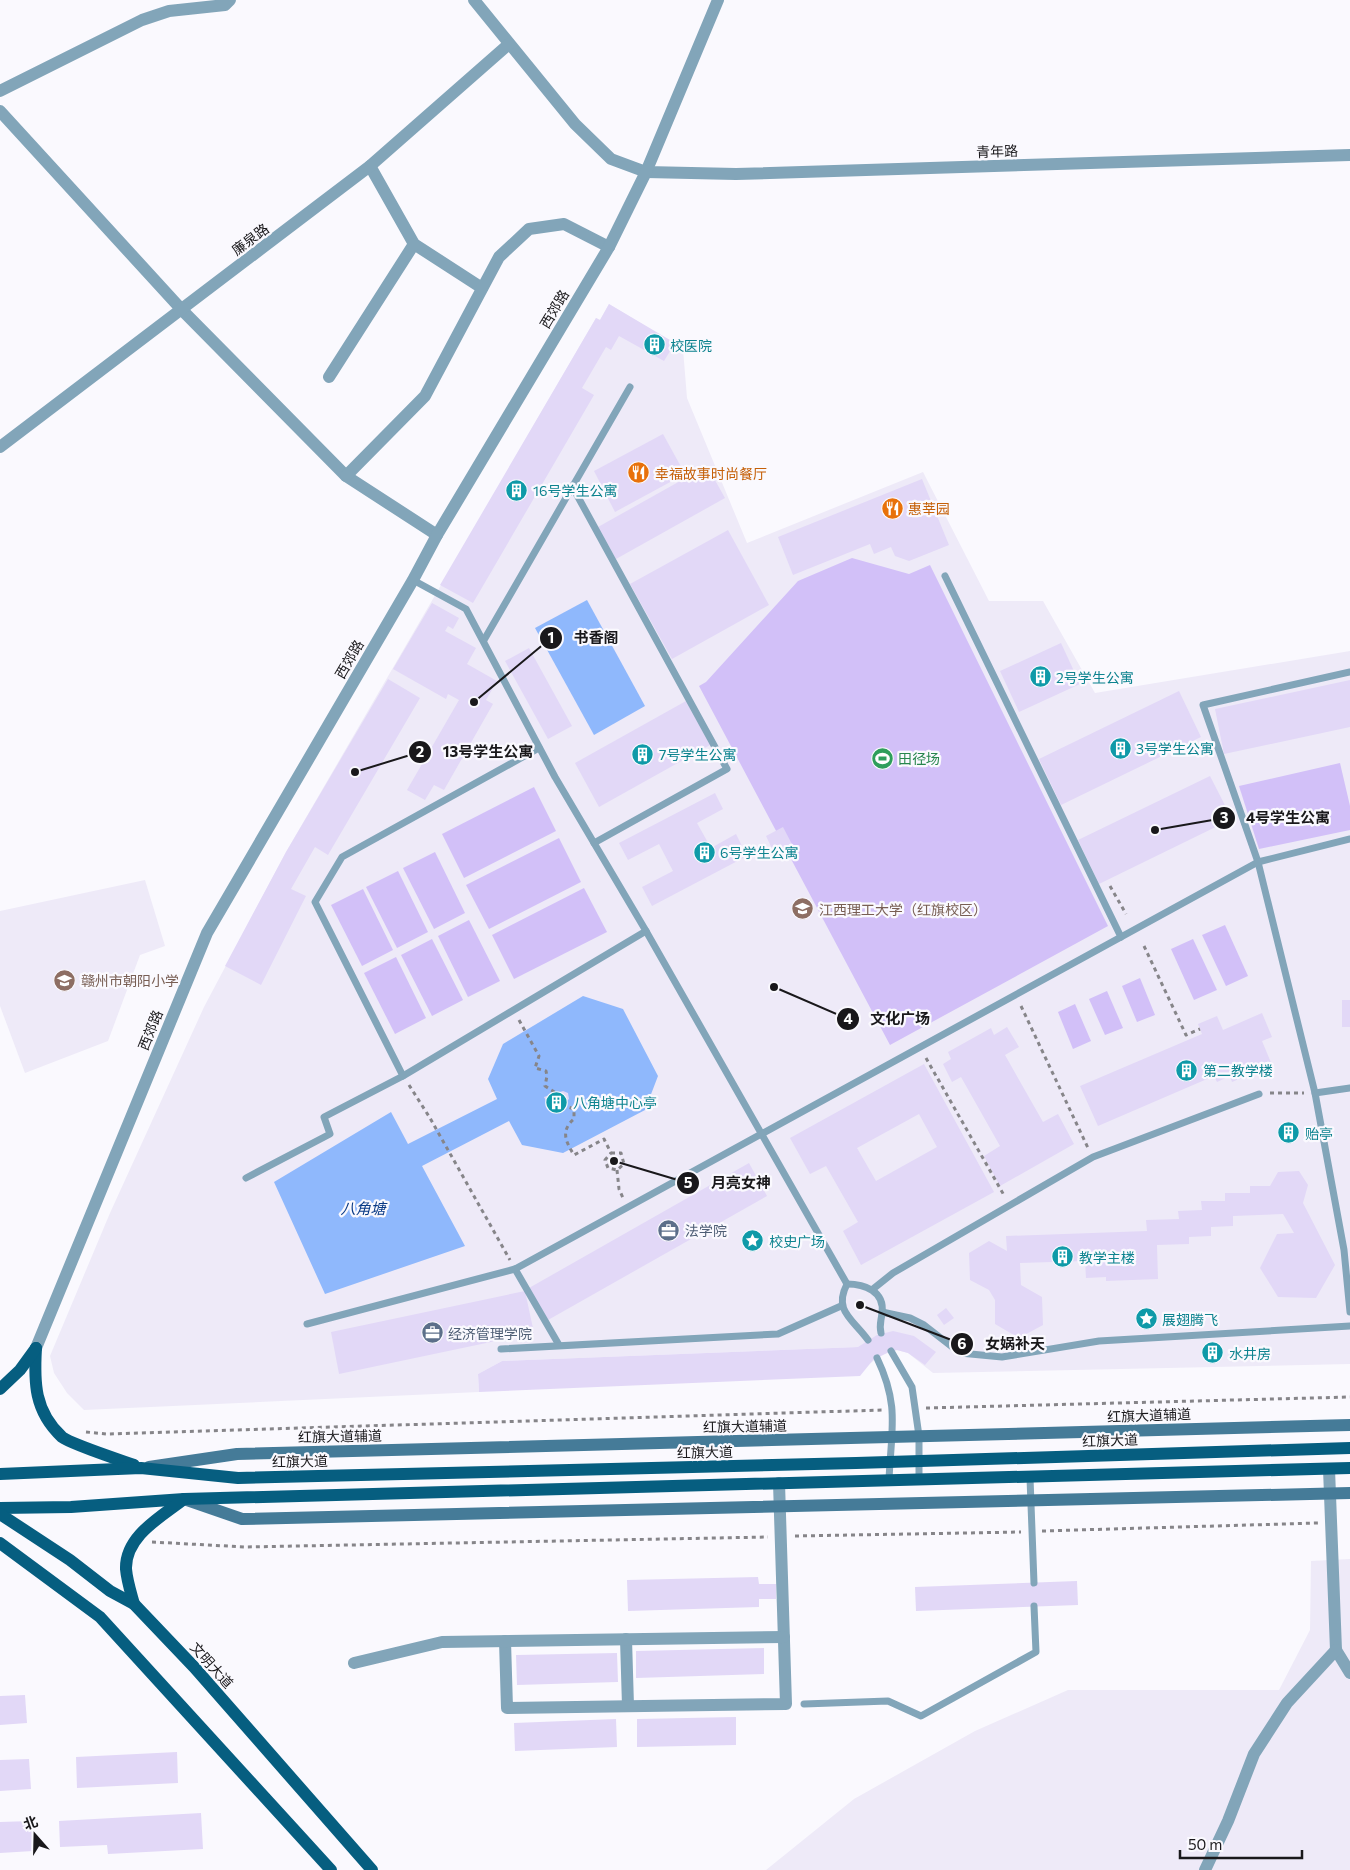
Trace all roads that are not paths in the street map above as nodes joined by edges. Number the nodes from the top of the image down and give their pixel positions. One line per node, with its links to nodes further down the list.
1 (230, 0): 5 (street)
2 (474, 0): 4 (street, 青年路)
3 (718, 0): 9 (street, 西郊路)
4 (509, 44): 8 (street, 廉泉路); 9 (street, 青年路)
5 (0, 91)
6 (0, 111): 13 (street)
7 (1350, 155): 9 (street, 青年路)
8 (370, 166): 10 (street); 13 (street, 廉泉路)
9 (646, 172): 11 (street, 西郊路)
10 (414, 244): 12 (street); 14 (street)
11 (609, 247): 12 (street); 19 (street, 西郊路)
12 (482, 288): 17 (street)
13 (182, 310): 16 (street, 廉泉路); 17 (street)
14 (329, 377)
15 (630, 387): 18 (lane)
16 (0, 447)
17 (346, 476): 19 (street)
18 (572, 486): 22 (lane); 26 (lane)
19 (437, 535): 21 (street, 西郊路)
20 (945, 576): 29 (lane)
21 (413, 580): 22 (lane); 47 (street, 西郊路)
22 (484, 640): 24 (lane)
23 (1350, 672): 27 (lane)
24 (540, 748): 26 (lane); 30 (lane)
25 (1350, 839): 27 (lane)
26 (594, 843): 28 (lane)
27 (1258, 862): 29 (lane); 32 (lane)
28 (646, 931): 30 (lane); 34 (lane)
29 (1121, 937): 34 (lane)
30 (403, 1076): 35 (lane)
31 (1350, 1088): 32 (lane)
32 (1315, 1093): 41 (lane)
33 (1259, 1094): 38 (lane)
34 (761, 1133): 36 (lane); 37 (lane)
35 (246, 1178)
36 (515, 1269): 42 (lane); 46 (lane)
37 (847, 1284): 38 (lane); 39 (lane)
38 (873, 1289): 40 (lane)
39 (841, 1306): 45 (lane); 46 (lane)
40 (882, 1312): 43 (lane); 44 (lane)
41 (1350, 1312)
42 (307, 1324)
43 (1350, 1326)
44 (881, 1334)
45 (868, 1340)
46 (559, 1345): 48 (lane)
47 (36, 1348): 51 (main road); 58 (main road)
48 (501, 1349)
49 (891, 1351): 53 (lane)
50 (877, 1358): 54 (lane)
51 (0, 1389)
52 (1350, 1425): 53 (main road, 红旗大道辅道)
53 (919, 1436): 54 (main road, 红旗大道辅道); 56 (lane)
54 (890, 1437): 57 (lane); 58 (main road, 红旗大道辅道)
55 (1350, 1448): 56 (main road, 红旗大道)
56 (918, 1461): 57 (main road, 红旗大道); 64 (lane)
57 (890, 1462): 58 (main road, 红旗大道); 63 (lane)
58 (141, 1468): 61 (main road, 红旗大道)
59 (1350, 1468): 60 (main road)
60 (1329, 1469): 62 (main road); 66 (street)
61 (0, 1474)
62 (1030, 1478): 64 (main road); 69 (lane)
63 (889, 1480): 64 (main road); 65 (main road)
64 (919, 1480)
65 (779, 1483): 68 (main road); 70 (street)
66 (1330, 1493): 67 (main road); 69 (main road); 80 (street)
67 (1350, 1493)
68 (184, 1499): 70 (main road); 71 (main road); 75 (main road)
69 (1031, 1501): 70 (main road); 74 (lane)
70 (780, 1507): 77 (street)
71 (0, 1508)
72 (0, 1514): 75 (main road, 文明大道)
73 (0, 1543): 86 (main road)
74 (1034, 1582)
75 (134, 1604): 87 (main road, 文明大道)
76 (1034, 1606): 84 (lane)
77 (784, 1638): 78 (street); 85 (street)
78 (626, 1640): 79 (street); 85 (street)
79 (505, 1641): 81 (street); 85 (street)
80 (1336, 1650): 82 (street); 83 (street); 88 (street)
81 (354, 1663)
82 (1350, 1664)
83 (1350, 1673)
84 (804, 1704)
85 (628, 1706)
86 (331, 1870)
87 (372, 1870)
88 (1205, 1870)

